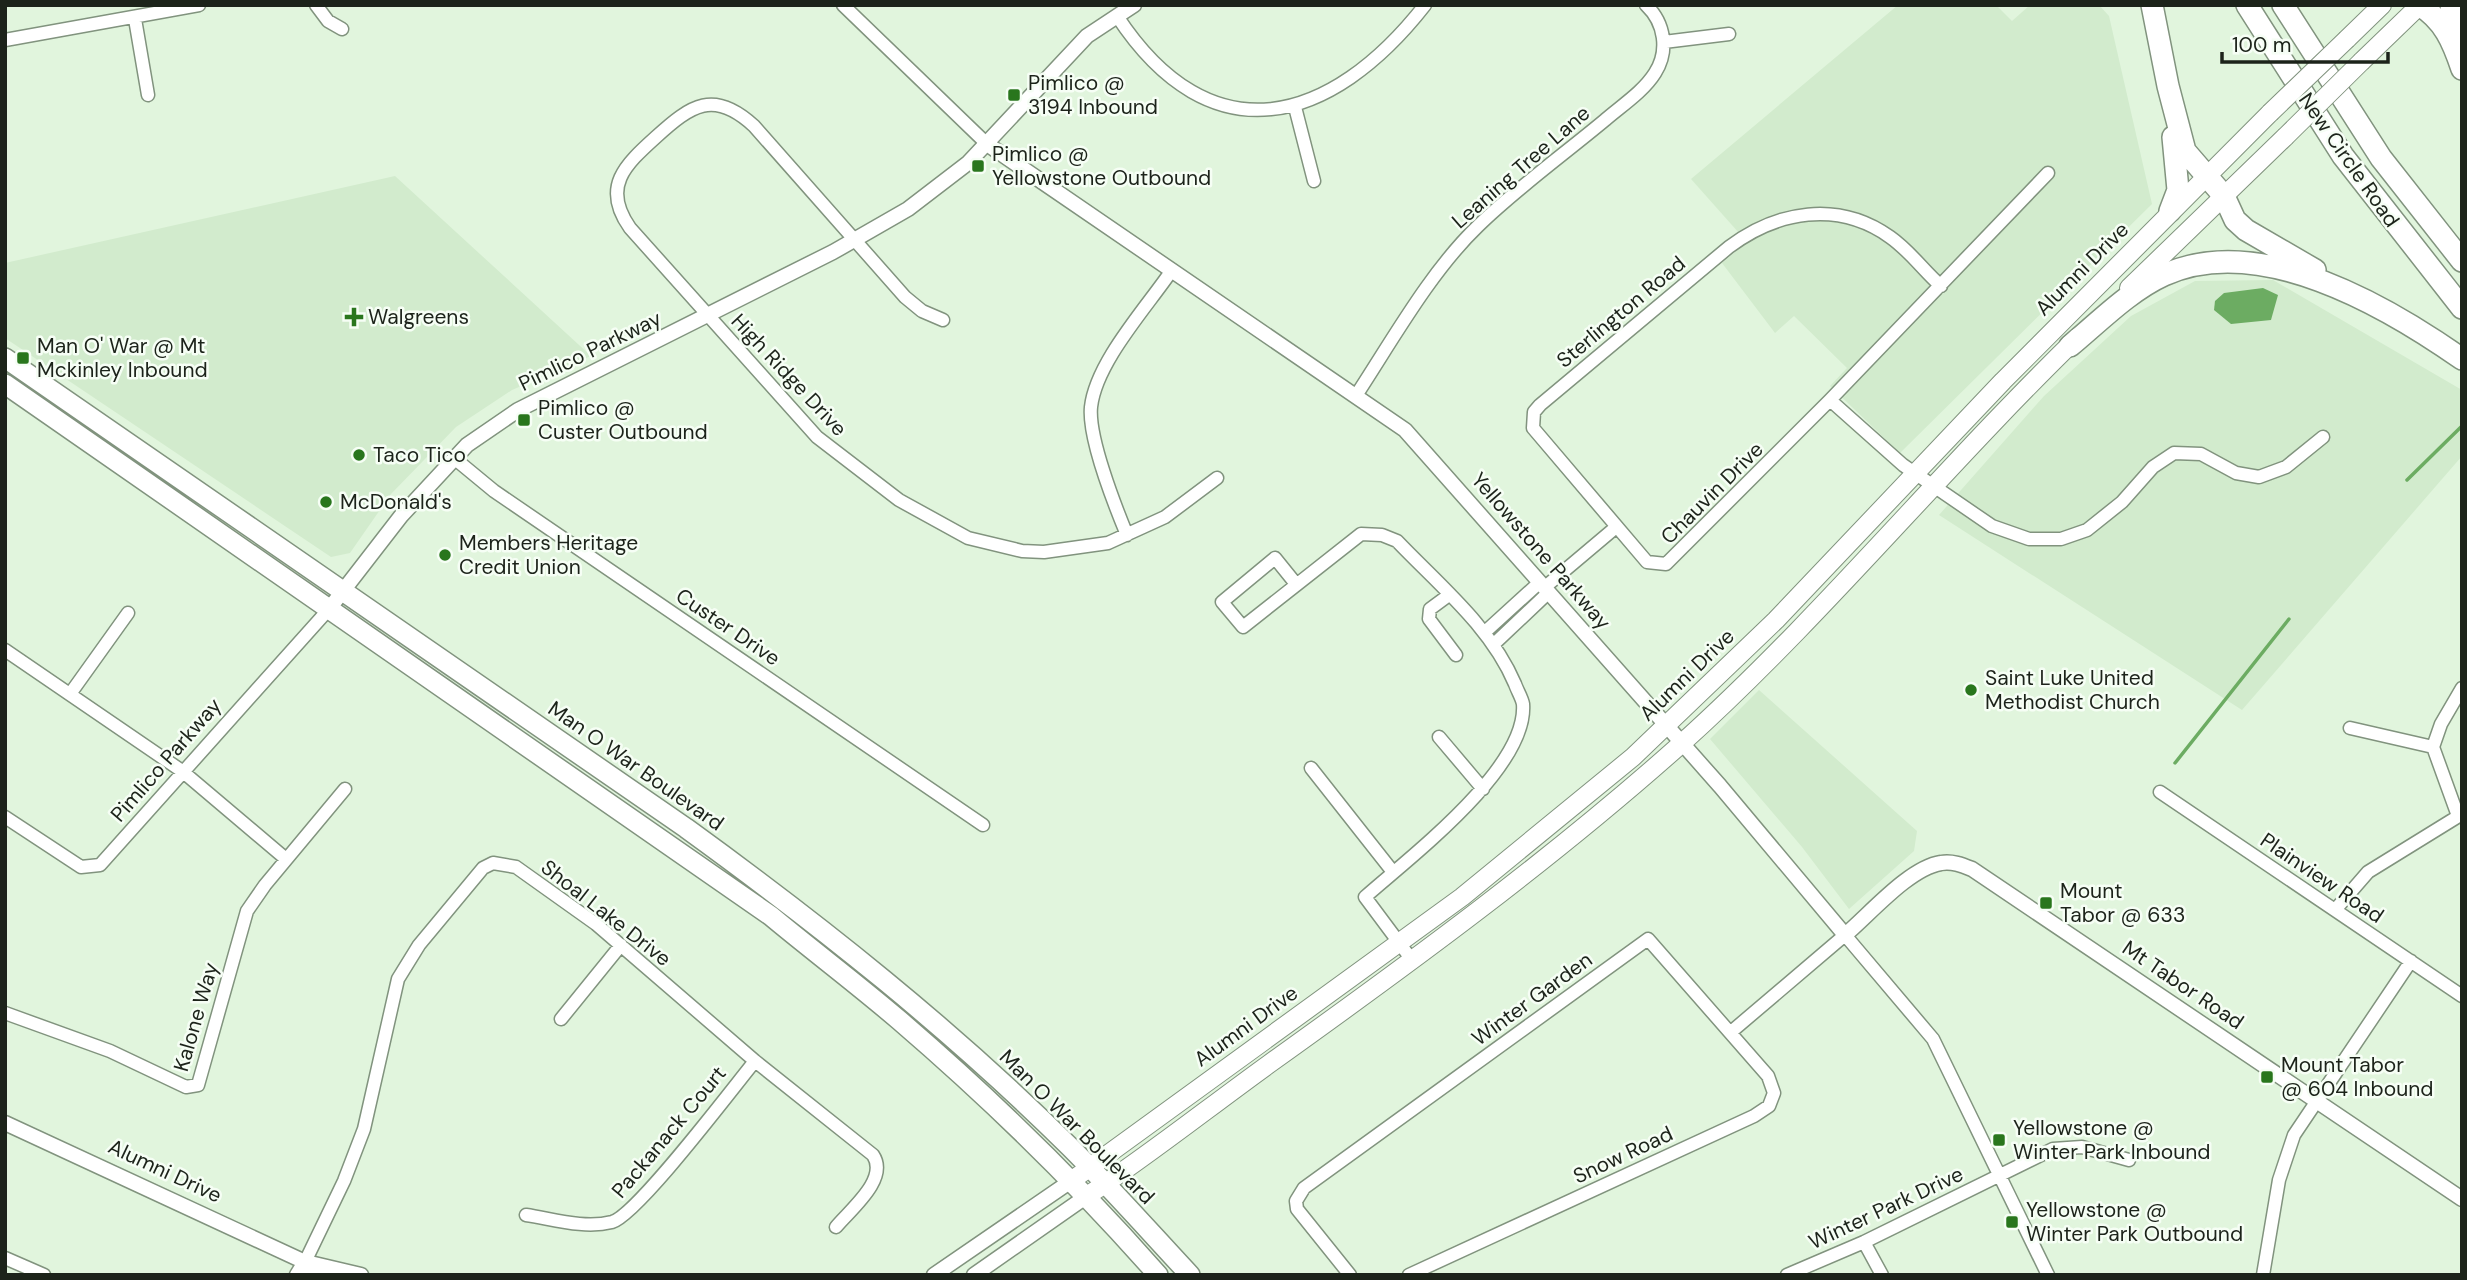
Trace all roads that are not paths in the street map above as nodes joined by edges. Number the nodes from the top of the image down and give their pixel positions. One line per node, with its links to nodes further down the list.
1 (199, 5): 14 (street)
2 (316, 5): 15 (street)
3 (843, 5): 23 (street, Yellowstone Parkway)
4 (1134, 5): 13 (street, Pimlico Parkway)
5 (1425, 5): 22 (street)
6 (1646, 5): 18 (street)
7 (2152, 5): 20 (highway)
8 (2247, 5): 33 (highway, New Circle Road)
9 (2283, 5): 30 (highway, New Circle Road)
10 (2382, 5): 25 (main road, Alumni Drive, bridge)
11 (2420, 5): 19 (highway); 27 (main road, Alumni Drive, bridge)
12 (2451, 5): 19 (highway)
13 (1117, 16): 22 (street); 23 (street, Pimlico Parkway)
14 (135, 19): 17 (street); 21 (street)
15 (342, 29)
16 (1729, 34): 18 (street)
17 (5, 40)
18 (1664, 42): 41 (street, Leaning Tree Lane)
19 (2462, 67)
20 (2168, 86): 25 (highway); 28 (highway)
21 (148, 95)
22 (1295, 107): 26 (street)
23 (987, 144): 29 (street, Pimlico Parkway); 31 (street, Yellowstone Parkway)
24 (2048, 173): 32 (street, Chauvin Drive)
25 (2205, 177): 27 (highway); 28 (main road, Alumni Drive)
26 (1314, 181)
27 (2224, 196): 34 (highway); 37 (main road, Alumni Drive)
28 (2170, 211): 45 (main road, Alumni Drive)
29 (855, 241): 35 (street, Pimlico Parkway); 35 (street, High Ridge Drive); 36 (street, High Ridge Drive)
30 (2462, 261)
31 (1172, 270): 41 (street, Yellowstone Parkway); 49 (street)
32 (1941, 286): 42 (street, Chauvin Drive); 48 (street, Sterlington Road)
33 (2462, 308)
34 (2386, 313): 37 (highway); 39 (highway)
35 (708, 316): 44 (street, Pimlico Parkway); 49 (street, High Ridge Drive)
36 (943, 320)
37 (2070, 346): 47 (main road, Alumni Drive)
38 (5, 358): 52 (main road, Man O War Boulevard)
39 (2462, 359)
40 (5, 384): 54 (main road, Man O War Boulevard)
41 (1357, 394): 51 (street, Yellowstone Parkway)
42 (1830, 400): 45 (street); 48 (street, Chauvin Drive)
43 (2323, 437): 47 (street)
44 (454, 458): 52 (street, Pimlico Parkway); 74 (street, Custer Drive)
45 (1915, 473): 47 (street); 62 (main road, Alumni Drive)
46 (1217, 478): 49 (street, High Ridge Drive)
47 (1933, 485): 65 (main road, Alumni Drive)
48 (1615, 528): 51 (street)
49 (1127, 535)
50 (1296, 584): 50 (street); 53 (street)
51 (1545, 587): 56 (street); 57 (street); 62 (street, Yellowstone Parkway)
52 (344, 592): 54 (street, Pimlico Parkway); 91 (main road, Man O War Boulevard)
53 (1449, 595): 56 (street); 59 (street)
54 (329, 609): 68 (street, Pimlico Parkway); 93 (main road, Man O War Boulevard)
55 (128, 612): 61 (street)
56 (1485, 632): 57 (street)
57 (1494, 644): 70 (street)
58 (5, 650): 61 (street)
59 (1456, 655)
60 (2462, 688): 66 (street)
61 (69, 694): 68 (street)
62 (1667, 726): 65 (street, Yellowstone Parkway); 79 (main road, Alumni Drive)
63 (2350, 728): 66 (street)
64 (1439, 737): 70 (street)
65 (1682, 743): 78 (street, Yellowstone Parkway); 81 (main road, Alumni Drive)
66 (2432, 747): 72 (street)
67 (1311, 768): 76 (street)
68 (182, 771): 73 (street, Pimlico Parkway); 75 (street)
69 (345, 789): 75 (street, Kalone Way)
70 (1483, 789): 76 (street)
71 (2160, 792): 77 (street, Plainview Road)
72 (2460, 815): 77 (street)
73 (5, 817)
74 (983, 825)
75 (286, 859): 84 (street, Kalone Way)
76 (1393, 872): 79 (street)
77 (2334, 910): 82 (street, Plainview Road)
78 (1846, 935): 86 (street); 88 (street, Mt Tabor Road); 92 (street, Yellowstone Parkway)
79 (1399, 943): 81 (street); 91 (main road, Alumni Drive)
80 (621, 946): 85 (street); 87 (street, Shoal Lake Drive); 101 (street, Shoal Lake Drive)
81 (1412, 960): 94 (main road, Alumni Drive)
82 (2410, 961): 83 (street, Plainview Road); 88 (street)
83 (2462, 996)
84 (5, 1013)
85 (561, 1019)
86 (1731, 1032): 110 (street, Winter Garden); 111 (street, Snow Road)
87 (755, 1061): 97 (street, Packanack Court); 98 (street, Shoal Lake Drive)
88 (2317, 1101): 96 (street, Mt Tabor Road); 115 (street)
89 (5, 1123): 101 (street, Alumni Drive)
90 (2129, 1160): 92 (street, Winter Park Drive)
91 (1090, 1167): 93 (main road, Alumni Drive); 94 (main road, Man O War Boulevard)
92 (2001, 1175): 99 (street, Winter Park Drive); 114 (street, Yellowstone Parkway)
93 (1071, 1181): 95 (main road, Man O War Boulevard); 106 (street, Alumni Drive)
94 (1105, 1184): 95 (main road, Alumni Drive); 109 (main road, Man O War Boulevard)
95 (1087, 1196): 107 (street, Alumni Drive); 108 (main road, Man O War Boulevard)
96 (2462, 1199)
97 (526, 1215)
98 (836, 1227)
99 (1864, 1242): 112 (street, Winter Park Drive); 113 (street)
100 (5, 1258): 102 (street)
101 (305, 1262): 103 (street); 104 (street, Alumni Drive); 105 (street, Alumni Drive)
102 (44, 1275)
103 (297, 1275)
104 (323, 1275)
105 (361, 1275)
106 (934, 1275)
107 (974, 1275)
108 (1158, 1275)
109 (1190, 1275)
110 (1350, 1275)
111 (1409, 1275)
112 (1787, 1275)
113 (1882, 1275)
114 (2048, 1275)
115 (2263, 1275)

